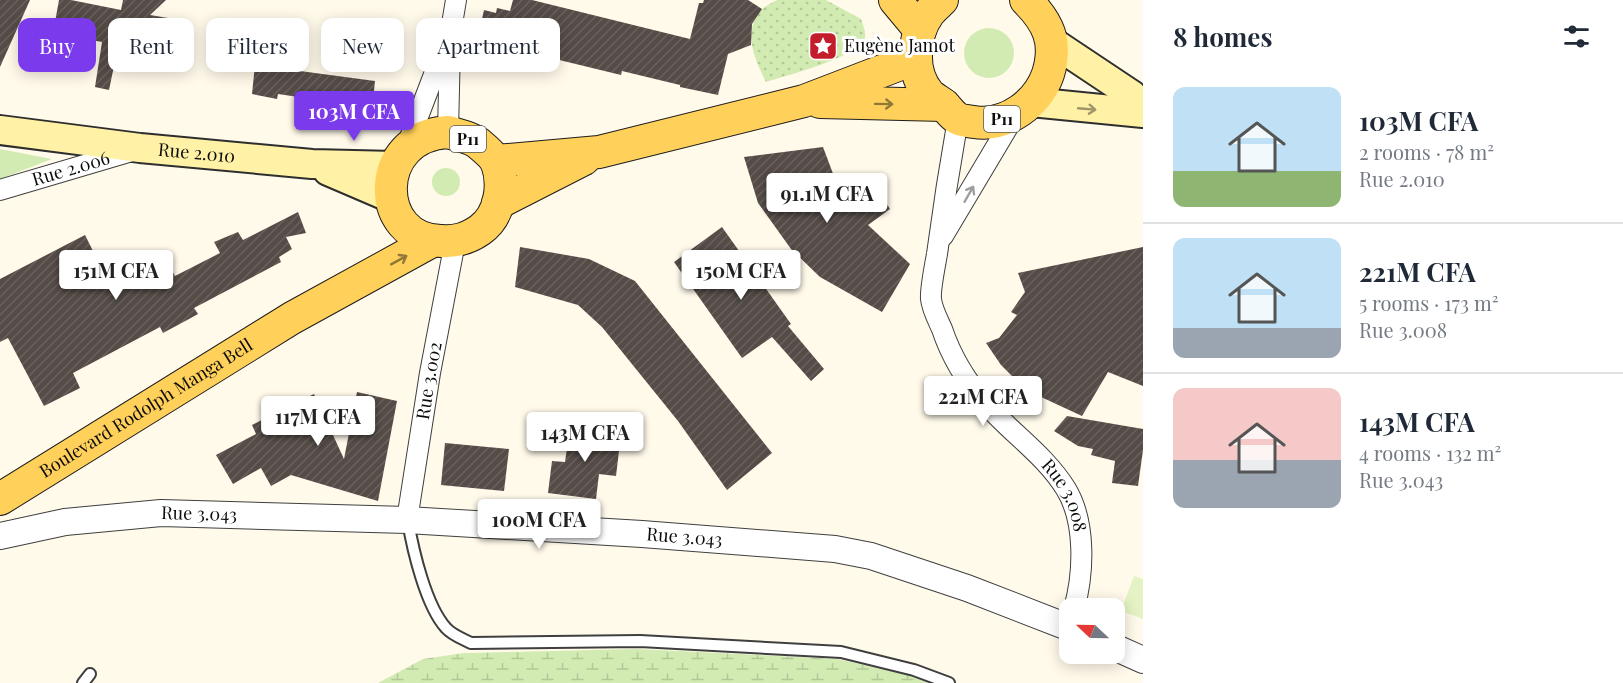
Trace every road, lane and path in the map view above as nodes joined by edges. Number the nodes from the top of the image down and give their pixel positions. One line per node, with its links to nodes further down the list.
1 (456, 0): 4 (street)
2 (942, 0): 5 (main road)
3 (1036, 4): 6 (main road, P11)
4 (453, 18)
5 (903, 20): 9 (main road, P11); 12 (main road)
6 (1051, 41): 10 (main road); 11 (main road, P11)
7 (434, 72): 18 (street)
8 (450, 72): 15 (street)
9 (804, 101): 12 (main road, P11, one-way to 12); 17 (main road, P11)
10 (1143, 106)
11 (1023, 109): 12 (main road, P11); 13 (main road, one-way to 13); 25 (street, one-way to 11)
12 (951, 112): 25 (street, Rue 3.008)
13 (1143, 113)
14 (0, 130): 16 (main road, Rue 2.010)
15 (448, 132): 18 (main road, P11); 19 (main road, P11)
16 (140, 148): 20 (main road, Rue 2.010); 21 (street, Rue 2.006)
17 (598, 152): 19 (main road, P11); 22 (main road, P11)
18 (400, 158): 20 (main road, Rue 2.010); 23 (main road)
19 (496, 161): 22 (main road, P11)
20 (312, 164): 23 (main road)
21 (0, 190)
22 (498, 203): 24 (main road, P11)
23 (398, 212): 24 (main road); 26 (main road)
24 (444, 242): 26 (main road, P11, one-way to 24); 28 (street, Rue 3.002)
25 (938, 244): 30 (street, Rue 3.008)
26 (292, 318): 27 (main road, Boulevard Rodolph Manga Bell / P11)
27 (0, 499)
28 (407, 520): 29 (street, Rue 3.043); 31 (street, Rue 3.043); 34 (lane)
29 (0, 536)
30 (1077, 598)
31 (1059, 617)
32 (1125, 652): 33 (street)
33 (1143, 660)
34 (949, 683)

